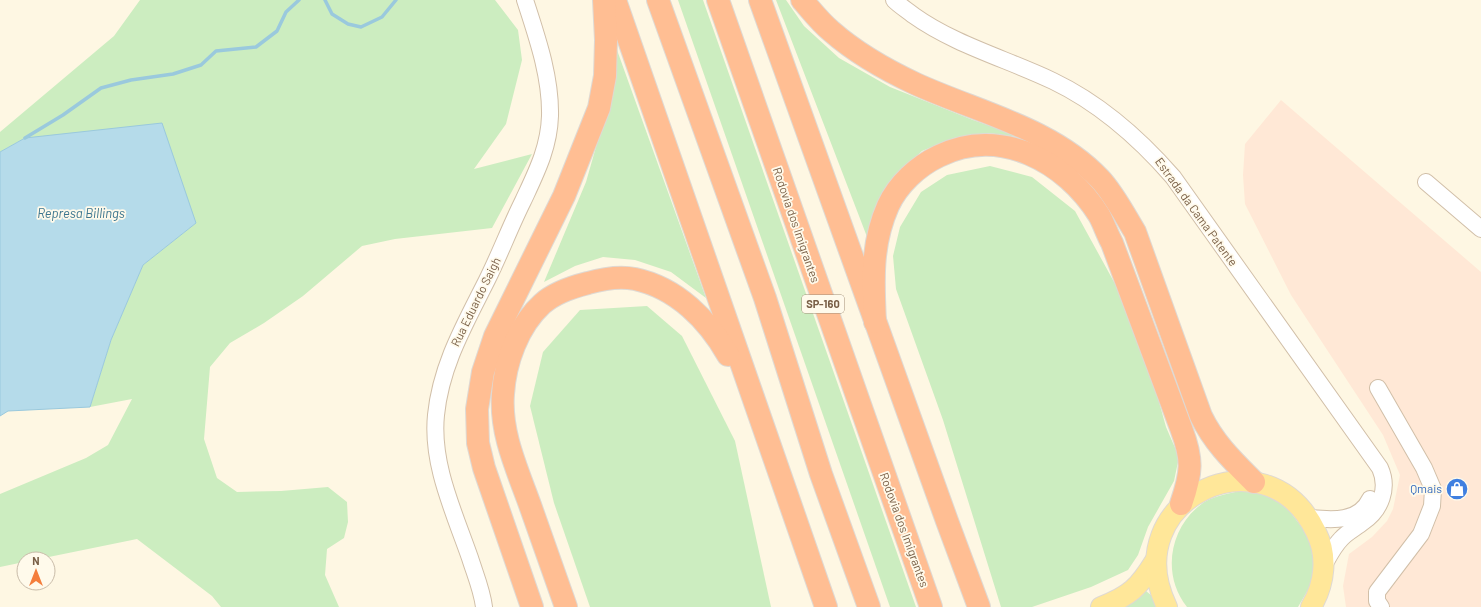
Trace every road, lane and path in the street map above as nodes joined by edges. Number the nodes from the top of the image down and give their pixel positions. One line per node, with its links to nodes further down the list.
1 (525, 0): 21 (street, Rua Eduardo Saigh)
2 (604, 0): 22 (highway)
3 (615, 0): 13 (highway)
4 (658, 0): 25 (highway)
5 (718, 0): 26 (highway, Rodovia dos Imigrantes / SP-160)
6 (760, 0): 11 (highway)
7 (802, 0): 15 (highway)
8 (894, 0): 14 (street, Estrada da Cama Patente)
9 (1426, 182): 10 (street)
10 (1481, 229)
11 (876, 322): 16 (highway); 27 (highway)
12 (1378, 388): 30 (street)
13 (752, 395): 23 (highway); 24 (highway)
14 (1373, 459): 17 (street); 19 (street, Estrada da Cama Patente)
15 (1254, 482): 16 (main road); 17 (main road)
16 (1181, 504): 18 (main road)
17 (1310, 518): 19 (main road)
18 (1155, 561): 28 (main road); 29 (main road)
19 (1324, 565): 20 (main road)
20 (1318, 603)
21 (484, 607)
22 (532, 607)
23 (566, 607)
24 (826, 607)
25 (870, 607)
26 (931, 607)
27 (979, 607)
28 (1101, 607)
29 (1167, 607)
30 (1381, 607)

